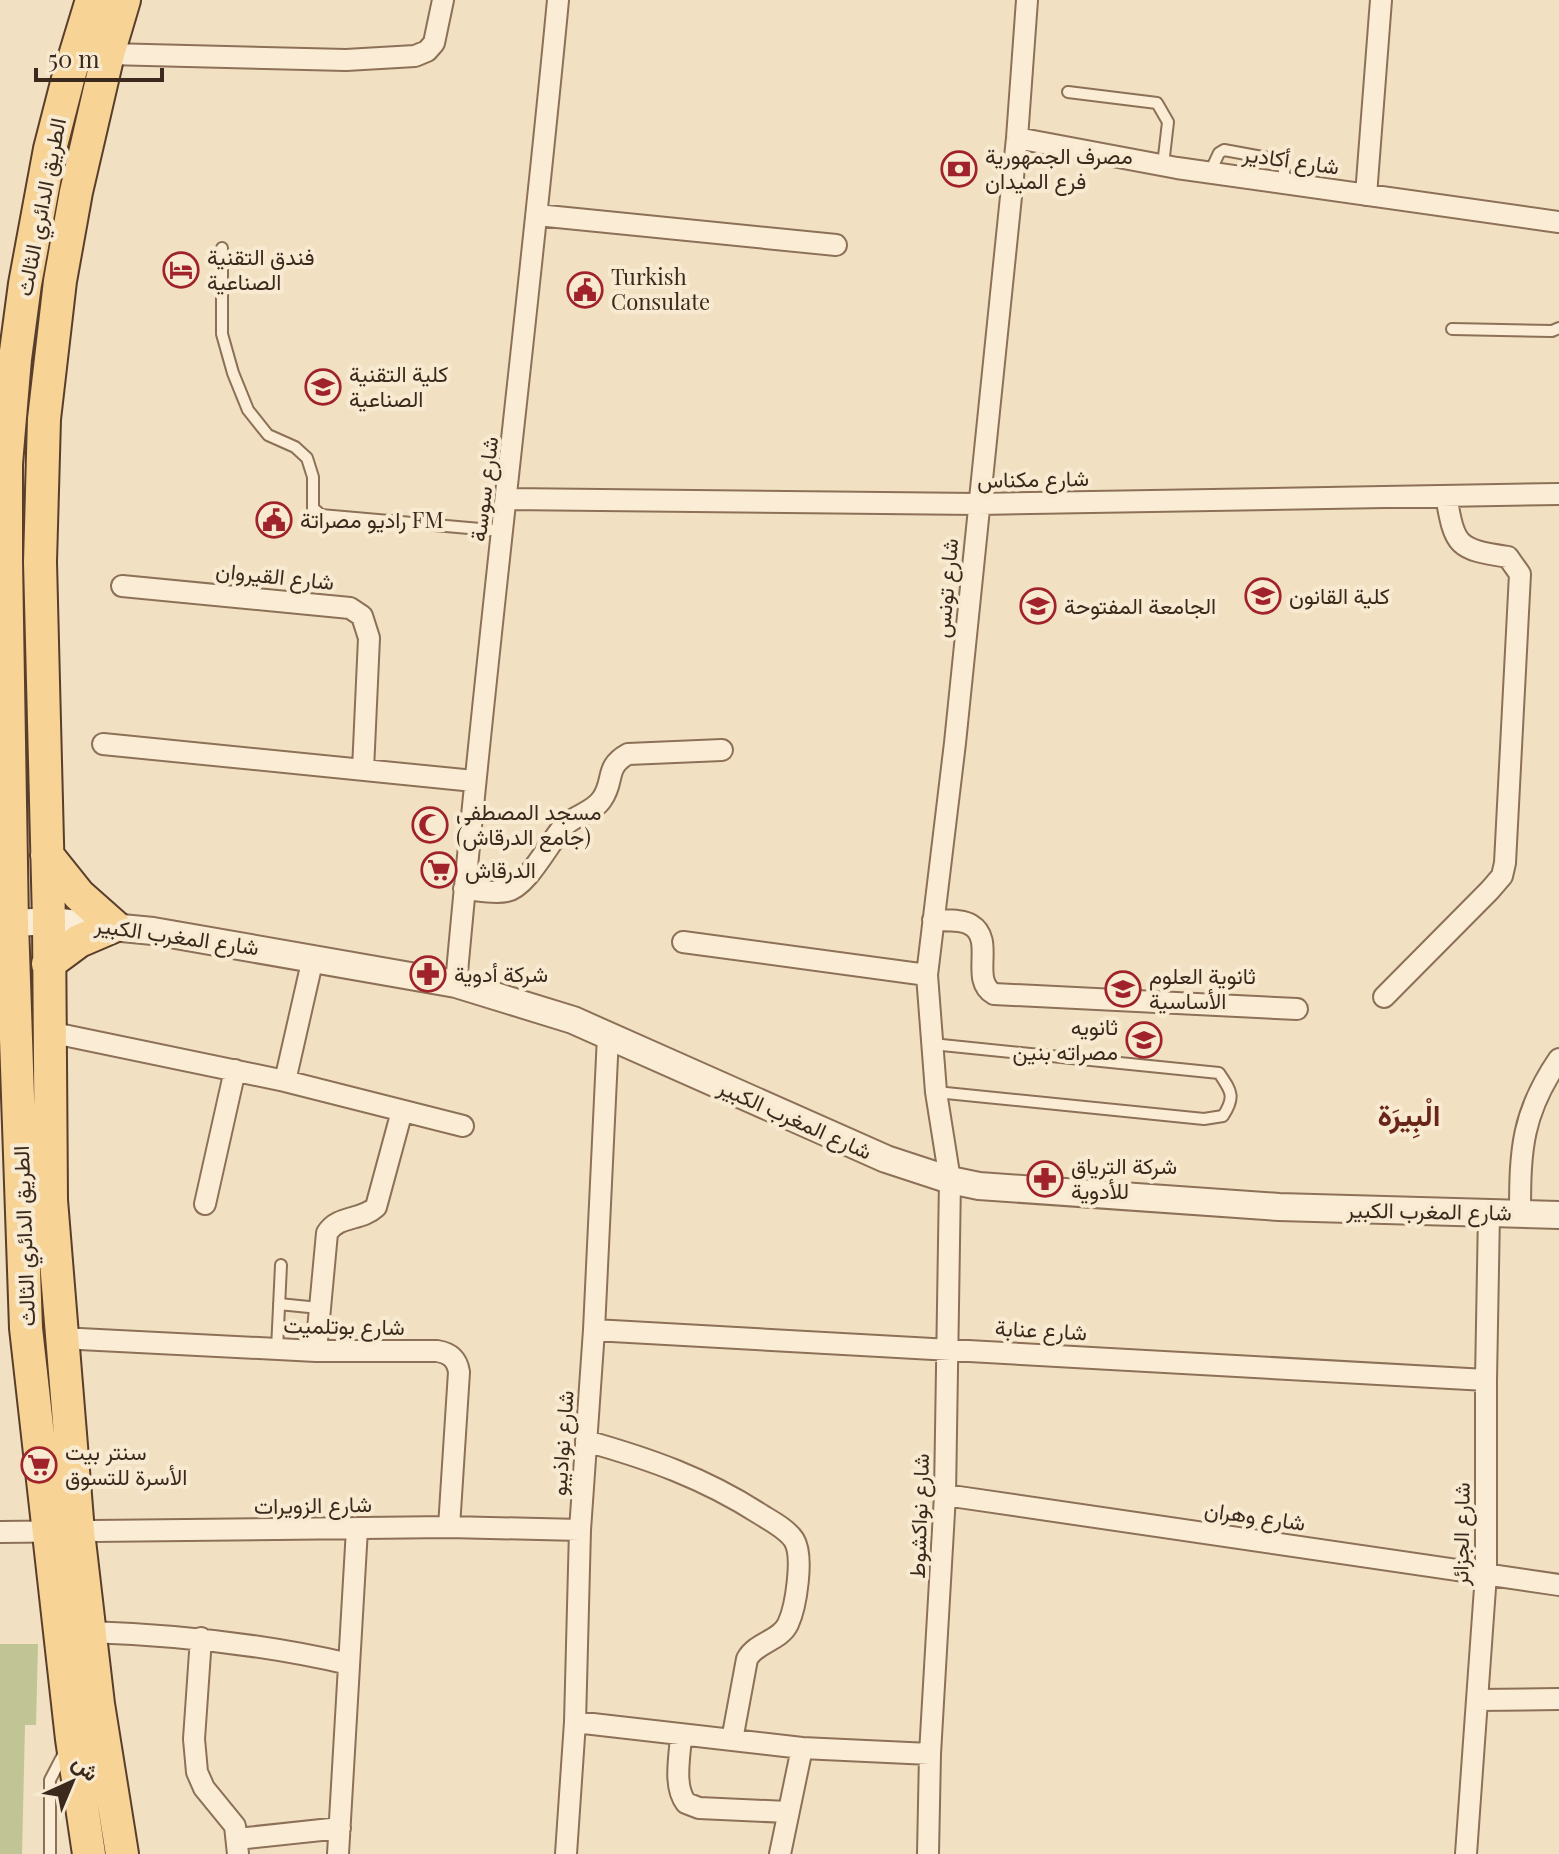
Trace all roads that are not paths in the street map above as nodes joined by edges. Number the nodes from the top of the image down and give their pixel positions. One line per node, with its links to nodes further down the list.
1 (92, 0): 18 (main road, الطريق الدائري الثالث)
2 (124, 0): 7 (main road, الطريق الدائري الثالث)
3 (443, 0): 7 (street)
4 (558, 0): 12 (street, شارع سوسة)
5 (1381, 0): 11 (street)
6 (1024, 1): 9 (street, شارع تونس)
7 (108, 54): 32 (main road, الطريق الدائري الثالث)
8 (1068, 92): 10 (lane)
9 (1017, 138): 10 (street, شارع أكادير); 23 (street, شارع تونس)
10 (1163, 165): 11 (street, شارع أكادير)
11 (1366, 195): 13 (street, شارع أكادير)
12 (537, 215): 14 (street); 22 (street, شارع سوسة)
13 (1559, 222)
14 (836, 245)
15 (222, 248): 24 (lane)
16 (1559, 328): 17 (lane)
17 (1452, 329)
18 (7, 358): 19 (main road, الطريق الدائري الثالث)
19 (3, 464): 25 (main road, الطريق الدائري الثالث)
20 (1559, 494): 21 (street, شارع مكناس)
21 (1446, 496): 23 (street, شارع مكناس); 44 (street)
22 (507, 499): 23 (street, شارع مكناس); 24 (street, شارع سوسة)
23 (978, 504): 34 (street, شارع تونس)
24 (503, 531): 30 (street, شارع سوسة)
25 (3, 560): 31 (main road, الطريق الدائري الثالث)
26 (122, 586): 29 (street, شارع القيروان)
27 (103, 744): 29 (street)
28 (722, 750): 33 (street)
29 (363, 770): 30 (street)
30 (474, 781): 33 (street, شارع سوسة)
31 (5, 848): 36 (main road, الطريق الدائري الثالث)
32 (47, 855): 35 (main road, الطريق الدائري الثالث); 37 (main road)
33 (464, 889): 43 (street, شارع سوسة)
34 (933, 920): 42 (street, شارع تونس); 45 (street)
35 (49, 921): 36 (street, شارع المغرب الكبير); 37 (street, شارع المغرب الكبير); 40 (main road, الطريق الدائري الثالث)
36 (6, 923): 41 (main road, الطريق الدائري الثالث)
37 (114, 926): 39 (street, شارع المغرب الكبير); 40 (main road)
38 (683, 942): 42 (street)
39 (313, 958): 43 (street, شارع المغرب الكبير); 51 (street)
40 (48, 964): 46 (main road, الطريق الدائري الثالث)
41 (7, 967): 60 (main road, الطريق الدائري الثالث)
42 (927, 975): 48 (street, شارع تونس)
43 (456, 984): 47 (street, شارع المغرب الكبير)
44 (1384, 997)
45 (1297, 1009)
46 (49, 1032): 50 (street); 65 (main road, الطريق الدائري الثالث)
47 (608, 1036): 55 (street, شارع المغرب الكبير); 64 (street, شارع نواذيبو)
48 (932, 1044): 52 (street, شارع تونس); 52 (lane)
49 (1559, 1059): 58 (street)
50 (235, 1070): 51 (street); 56 (street)
51 (285, 1081): 53 (street)
52 (936, 1092): 55 (street, شارع تونس)
53 (402, 1111): 54 (street); 63 (street)
54 (463, 1126)
55 (950, 1180): 57 (street, شارع المغرب الكبير); 66 (street, شارع نواكشوط)
56 (205, 1204)
57 (1489, 1213): 58 (street, شارع المغرب الكبير); 69 (street, شارع الجزائر)
58 (1520, 1213): 59 (street, شارع المغرب الكبير)
59 (1559, 1215)
60 (12, 1260): 76 (main road, الطريق الدائري الثالث)
61 (281, 1265): 62 (lane)
62 (279, 1304): 63 (lane); 67 (lane)
63 (319, 1308): 68 (street)
64 (594, 1330): 66 (street, شارع عنابة); 70 (street, شارع نواذيبو)
65 (60, 1338): 67 (street, شارع بوتلميت); 76 (main road, الطريق الدائري الثالث)
66 (948, 1348): 69 (street, شارع عنابة); 71 (street, شارع نواكشوط)
67 (277, 1349): 68 (street, شارع بوتلميت)
68 (316, 1351): 72 (street, شارع بوتلميت)
69 (1486, 1380): 77 (street, شارع الجزائر)
70 (586, 1441): 74 (street, شارع نواذيبو); 87 (street)
71 (945, 1495): 77 (street, شارع وهران); 89 (street, شارع نواكشوط)
72 (449, 1527): 73 (street, شارع الزويرات); 74 (street, شارع الزويرات)
73 (357, 1529): 76 (street, شارع الزويرات); 81 (street)
74 (580, 1530): 84 (street, شارع نواذيبو)
75 (0, 1532): 76 (street, شارع الزويرات)
76 (63, 1532): 79 (main road, الطريق الدائري الثالث); 86 (main road, الطريق الدائري الثالث)
77 (1486, 1574): 78 (street, شارع وهران); 83 (street, شارع الجزائر)
78 (1559, 1585)
79 (90, 1632): 80 (street); 95 (main road, الطريق الدائري الثالث)
80 (201, 1638): 81 (street); 92 (street)
81 (349, 1664): 91 (street)
82 (1559, 1699): 83 (street)
83 (1477, 1700): 100 (street, شارع الجزائر)
84 (575, 1722): 85 (street); 97 (street, شارع نواذيبو)
85 (681, 1736): 87 (street); 90 (street)
86 (72, 1739): 93 (lane); 94 (main road, الطريق الدائري الثالث)
87 (732, 1740): 88 (street)
88 (802, 1748): 89 (street); 90 (street)
89 (930, 1754): 99 (street, شارع نواكشوط)
90 (787, 1812): 98 (street)
91 (340, 1828): 92 (street); 96 (street)
92 (237, 1847)
93 (50, 1854)
94 (89, 1854)
95 (122, 1854)
96 (338, 1854)
97 (566, 1854)
98 (780, 1854)
99 (928, 1854)
100 (1466, 1854)

